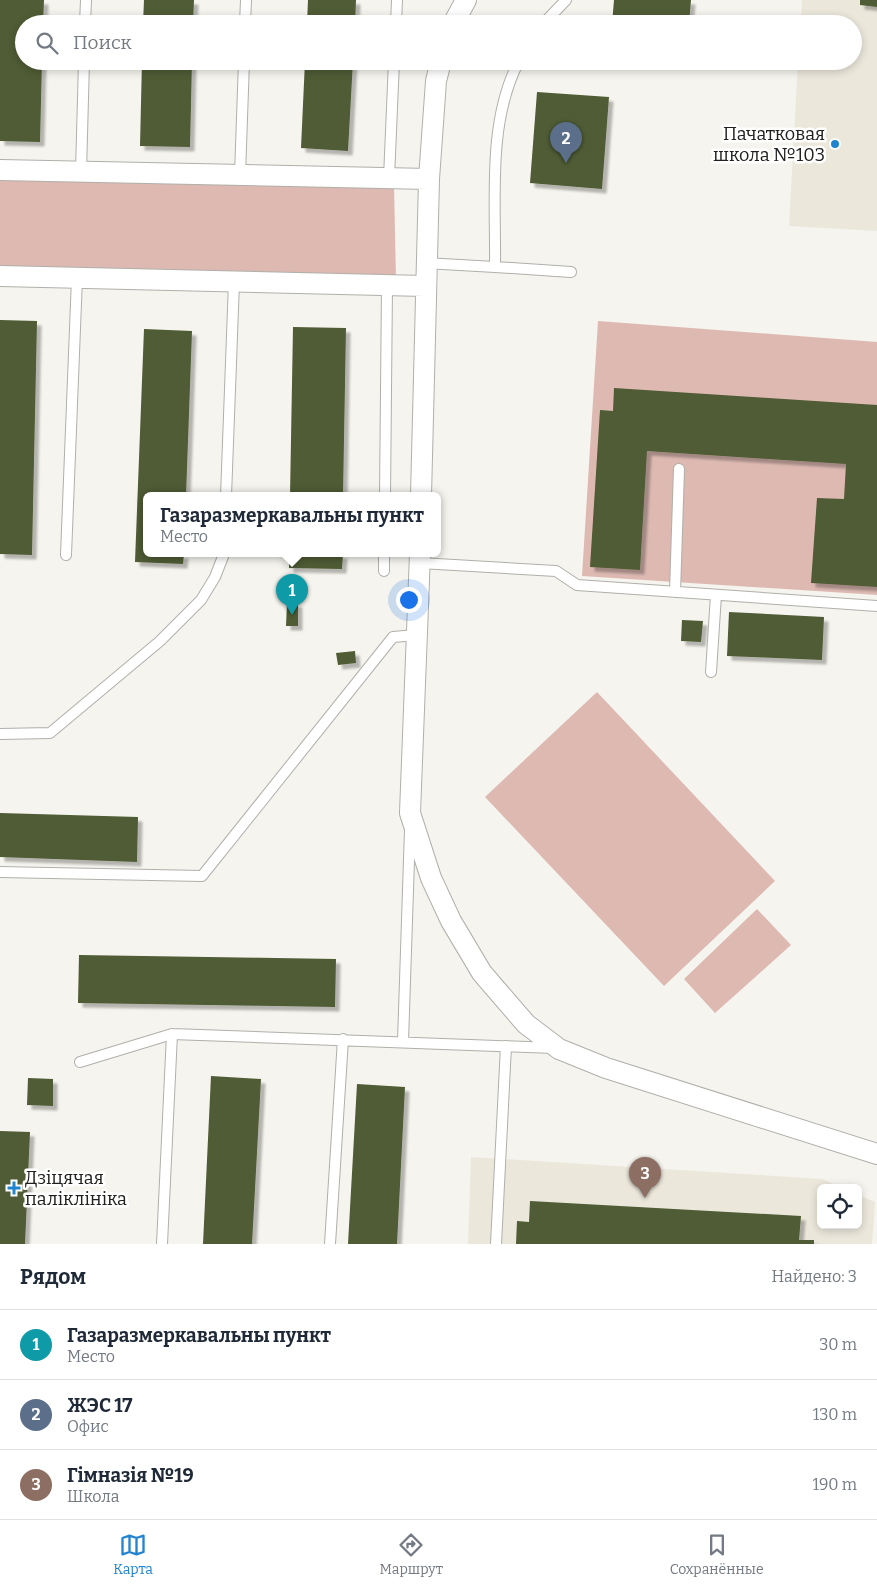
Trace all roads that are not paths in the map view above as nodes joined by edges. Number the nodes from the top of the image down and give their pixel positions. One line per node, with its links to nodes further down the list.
1 (86, 0): 6 (lane)
2 (246, 0): 7 (lane)
3 (397, 0): 8 (lane)
4 (466, 0): 9 (street)
5 (566, 0): 10 (lane)
6 (85, 15)
7 (245, 15)
8 (396, 15)
9 (458, 15)
10 (552, 15)
11 (84, 70): 17 (lane)
12 (244, 70): 18 (lane)
13 (394, 70): 19 (lane)
14 (439, 70): 20 (street)
15 (514, 70): 22 (lane)
16 (0, 170): 17 (street)
17 (81, 172): 18 (street)
18 (240, 175): 19 (street)
19 (388, 178): 20 (street)
20 (429, 179): 21 (street)
21 (425, 263): 22 (lane); 28 (street)
22 (495, 267): 23 (lane)
23 (571, 272)
24 (0, 276): 25 (street)
25 (77, 278): 26 (street); 33 (lane)
26 (234, 282): 27 (street); 30 (lane)
27 (387, 286): 28 (street); 31 (lane)
28 (425, 286): 32 (street)
29 (679, 469): 38 (lane)
30 (226, 492)
31 (384, 492)
32 (421, 492)
33 (66, 555)
34 (223, 557): 43 (lane)
35 (384, 557): 37 (lane)
36 (420, 558): 38 (lane); 41 (street)
37 (384, 571)
38 (675, 592): 39 (lane)
39 (716, 595): 40 (lane); 42 (lane)
40 (877, 606)
41 (416, 635): 44 (street); 45 (lane)
42 (711, 672)
43 (0, 734)
44 (410, 813): 48 (lane); 50 (street)
45 (0, 872)
46 (172, 1034): 47 (lane); 51 (lane); 53 (lane)
47 (343, 1039): 48 (lane); 54 (lane)
48 (403, 1041): 49 (lane)
49 (506, 1046): 50 (lane); 55 (lane)
50 (559, 1049): 52 (street)
51 (80, 1062)
52 (877, 1154)
53 (162, 1244)
54 (330, 1244)
55 (496, 1244)

